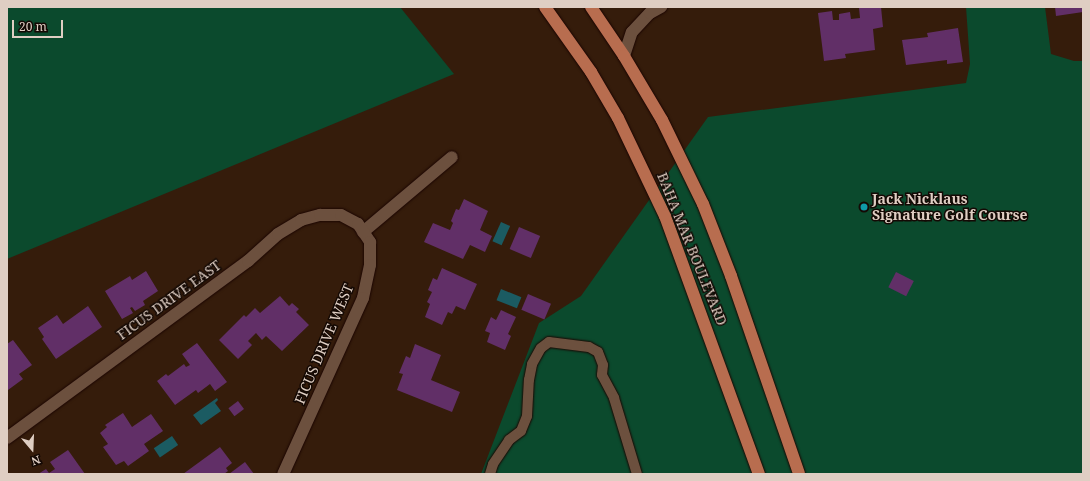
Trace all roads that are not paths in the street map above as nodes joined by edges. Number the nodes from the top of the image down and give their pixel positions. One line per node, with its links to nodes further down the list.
1 (545, 7): 11 (main road, BAHA MAR BOULEVARD)
2 (591, 7): 4 (main road, BAHA MAR BOULEVARD)
3 (661, 7): 4 (street)
4 (624, 56): 12 (main road, BAHA MAR BOULEVARD)
5 (452, 157): 6 (street)
6 (360, 228): 7 (street, FICUS DRIVE EAST); 8 (street, FICUS DRIVE WEST)
7 (7, 438)
8 (283, 474)
9 (490, 474): 10 (lane)
10 (637, 474)
11 (759, 474)
12 (799, 474)

